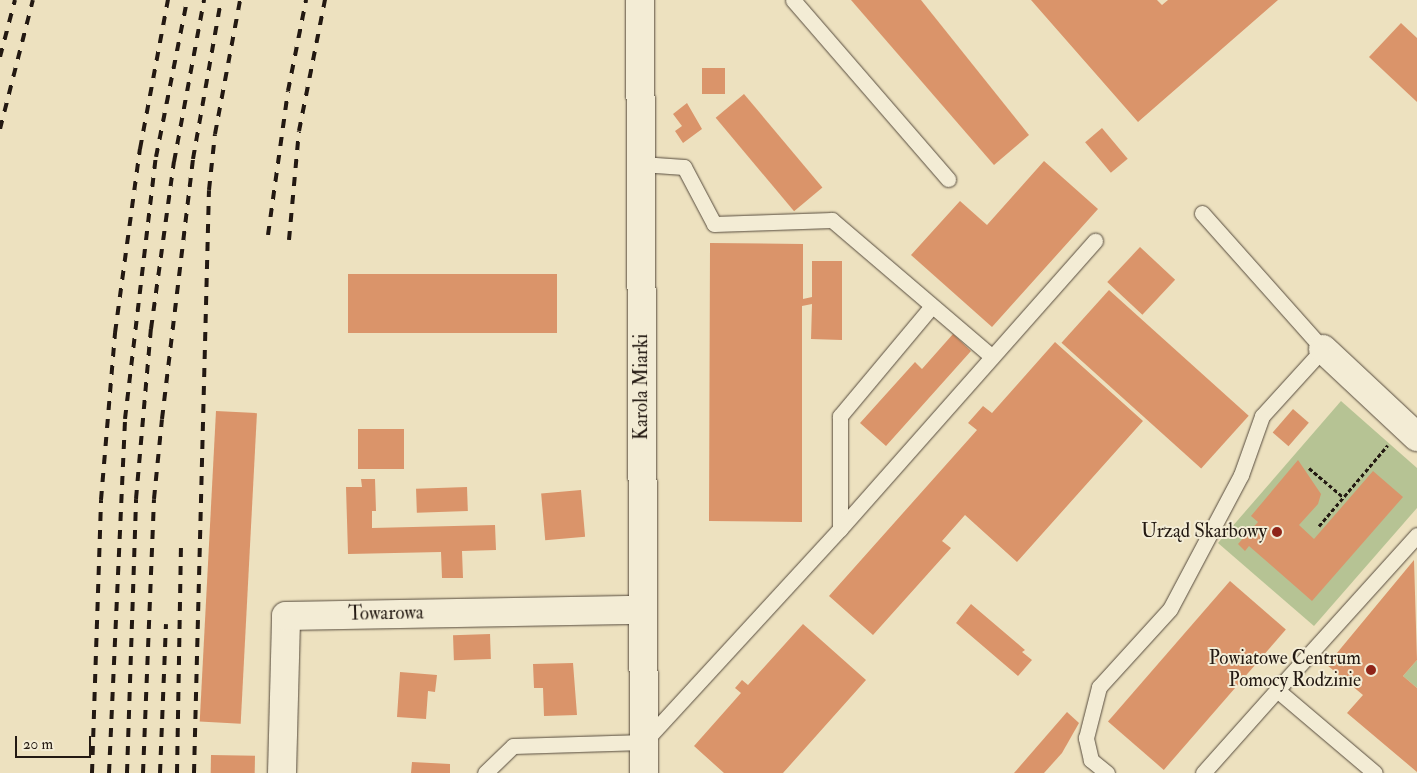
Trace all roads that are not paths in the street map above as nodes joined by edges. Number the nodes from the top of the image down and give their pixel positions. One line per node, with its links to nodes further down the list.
1 (640, 0): 3 (street, Karola Miarki)
2 (793, 0): 4 (lane)
3 (641, 164): 7 (lane); 13 (street, Karola Miarki)
4 (948, 180)
5 (1202, 213): 8 (lane)
6 (1095, 241): 9 (lane)
7 (932, 306): 9 (lane); 11 (lane)
8 (1323, 349): 10 (street); 19 (lane)
9 (991, 356): 11 (lane)
10 (1405, 438)
11 (840, 529): 15 (lane)
12 (1417, 535): 14 (lane)
13 (642, 610): 15 (street, Karola Miarki); 16 (street, Towarowa)
14 (1277, 690): 20 (lane); 21 (lane)
15 (644, 742): 17 (lane); 18 (street, Karola Miarki)
16 (282, 773)
17 (485, 773)
18 (644, 773)
19 (1107, 773)
20 (1203, 773)
21 (1375, 773)

